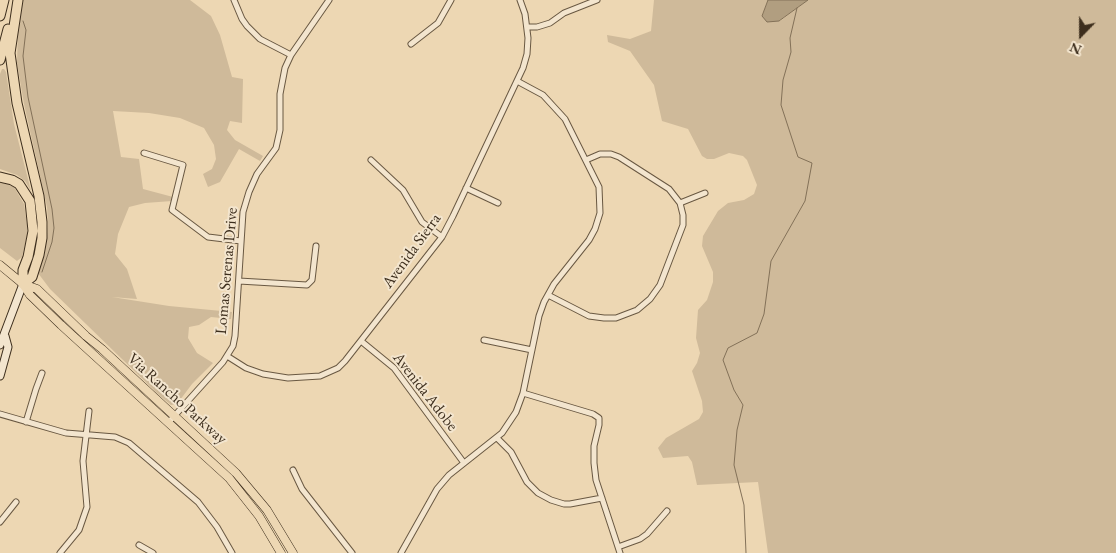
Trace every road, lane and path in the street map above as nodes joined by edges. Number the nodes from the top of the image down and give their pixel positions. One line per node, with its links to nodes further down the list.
1 (4, 0): 8 (highway)
2 (17, 0): 12 (highway); 27 (highway)
3 (234, 0): 11 (street)
4 (329, 0): 11 (street, Lomas Serenas Drive)
5 (451, 0): 10 (street)
6 (520, 0): 9 (street, Avenida Sierra)
7 (597, 0): 9 (street)
8 (0, 16)
9 (527, 27): 13 (street, Avenida Sierra)
10 (411, 44)
11 (291, 54): 23 (street, Lomas Serenas Drive)
12 (0, 60)
13 (517, 81): 16 (street); 18 (street, Avenida Sierra)
14 (144, 153): 23 (street)
15 (371, 160): 22 (street)
16 (586, 160): 21 (street); 28 (street)
17 (0, 177): 27 (highway)
18 (466, 188): 20 (street); 22 (street, Avenida Sierra)
19 (705, 192): 21 (street)
20 (498, 203)
21 (680, 203): 28 (street)
22 (442, 237): 31 (street, Avenida Sierra)
23 (241, 241): 26 (street, Lomas Serenas Drive)
24 (316, 246): 26 (street)
25 (0, 265): 27 (main road, Via Rancho Parkway)
26 (238, 281): 34 (street, Lomas Serenas Drive)
27 (23, 284): 29 (main road); 40 (main road, Via Rancho Parkway); 42 (main road, Via Rancho Parkway)
28 (548, 295): 33 (street)
29 (5, 335): 32 (main road); 36 (main road)
30 (484, 340): 33 (street)
31 (362, 341): 34 (street, Avenida Sierra); 45 (street, Avenida Adobe)
32 (0, 345)
33 (532, 350): 37 (street)
34 (227, 356): 40 (street, Lomas Serenas Drive)
35 (42, 373): 41 (street)
36 (0, 376)
37 (523, 393): 44 (street); 47 (street)
38 (89, 411): 43 (street)
39 (0, 414): 41 (street)
40 (175, 416): 42 (street, Lomas Serenas Drive); 57 (main road, Via Rancho Parkway)
41 (26, 422): 43 (street)
42 (168, 423): 56 (main road, Via Rancho Parkway)
43 (85, 434): 53 (street); 55 (street)
44 (497, 438): 45 (street); 47 (street)
45 (464, 463): 59 (street)
46 (294, 470): 58 (street)
47 (602, 498): 52 (street)
48 (16, 502): 50 (street)
49 (667, 511): 52 (street)
50 (0, 522)
51 (139, 545): 54 (street)
52 (618, 547): 60 (street)
53 (60, 553)
54 (153, 553)
55 (232, 553)
56 (281, 553)
57 (293, 553)
58 (352, 553)
59 (401, 553)
60 (620, 553)

